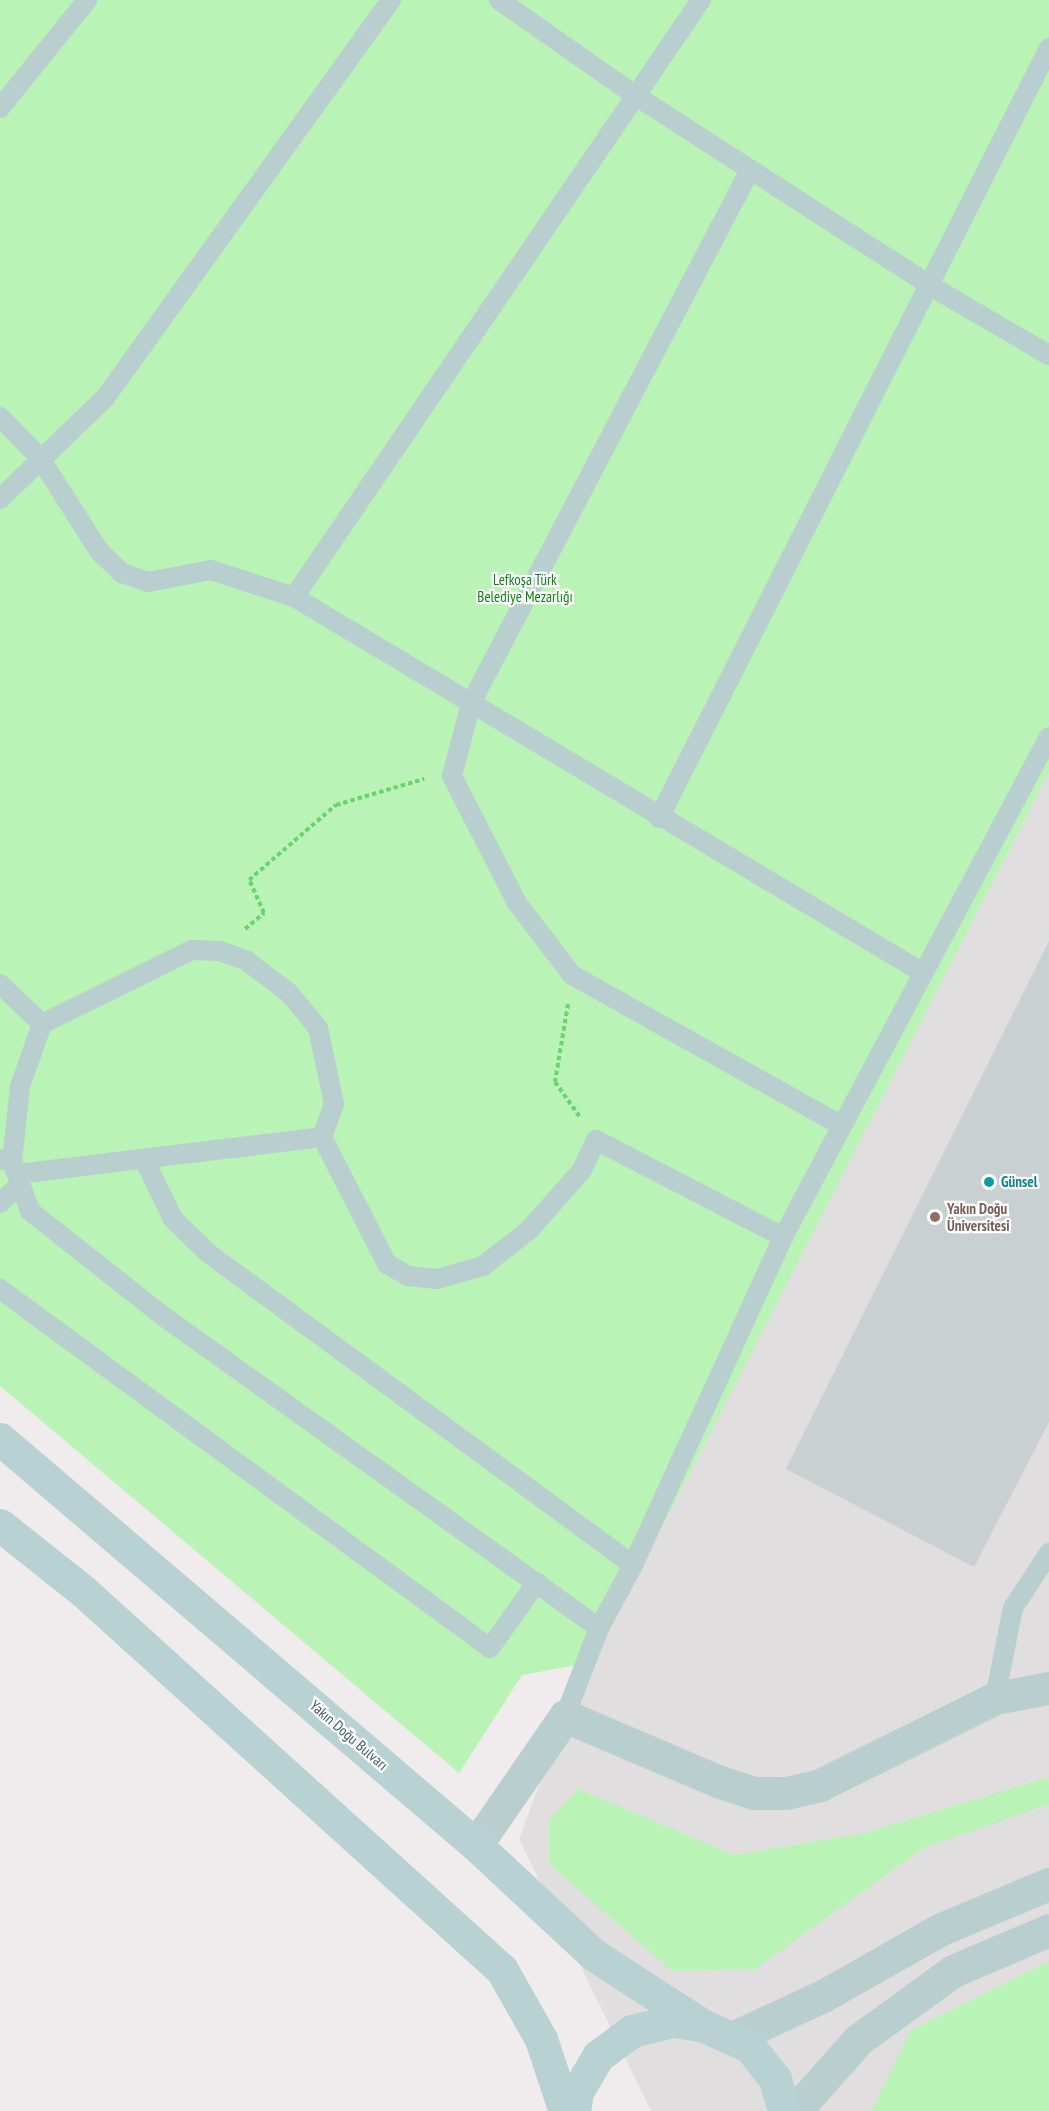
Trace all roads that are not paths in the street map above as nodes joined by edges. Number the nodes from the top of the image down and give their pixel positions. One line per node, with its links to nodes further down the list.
1 (87, 0): 7 (lane)
2 (391, 0): 12 (lane)
3 (499, 0): 6 (lane)
4 (701, 0): 6 (lane)
5 (1049, 48): 9 (lane)
6 (633, 94): 8 (lane); 14 (lane)
7 (0, 108)
8 (750, 170): 9 (lane); 15 (lane)
9 (929, 285): 10 (lane); 17 (lane)
10 (1049, 355)
11 (0, 417): 12 (lane)
12 (40, 458): 13 (lane); 14 (lane)
13 (0, 499)
14 (294, 597): 15 (lane)
15 (471, 703): 17 (lane); 21 (lane)
16 (1049, 737): 18 (lane)
17 (659, 818): 18 (lane)
18 (920, 971): 21 (lane)
19 (0, 984): 20 (lane)
20 (42, 1024): 22 (lane); 24 (lane)
21 (840, 1125): 26 (lane)
22 (322, 1137): 23 (lane); 26 (lane)
23 (146, 1161): 24 (lane); 31 (lane)
24 (12, 1170): 25 (lane); 32 (lane)
25 (0, 1203)
26 (783, 1237): 31 (lane)
27 (0, 1289): 32 (lane)
28 (0, 1439): 37 (main road, Yakın Doğu Bulvarı)
29 (0, 1525): 42 (main road)
30 (1049, 1553): 35 (lane)
31 (633, 1565): 33 (lane)
32 (537, 1582): 33 (lane)
33 (598, 1628): 36 (lane)
34 (1049, 1688): 35 (street)
35 (994, 1698): 36 (street)
36 (565, 1716): 37 (street)
37 (476, 1845): 40 (main road, Yakın Doğu Bulvarı)
38 (1049, 1884): 41 (street)
39 (1049, 1930): 45 (street)
40 (702, 2025): 41 (main road); 43 (main road)
41 (732, 2038): 44 (main road)
42 (565, 2111)
43 (574, 2111)
44 (784, 2111)
45 (795, 2111)

